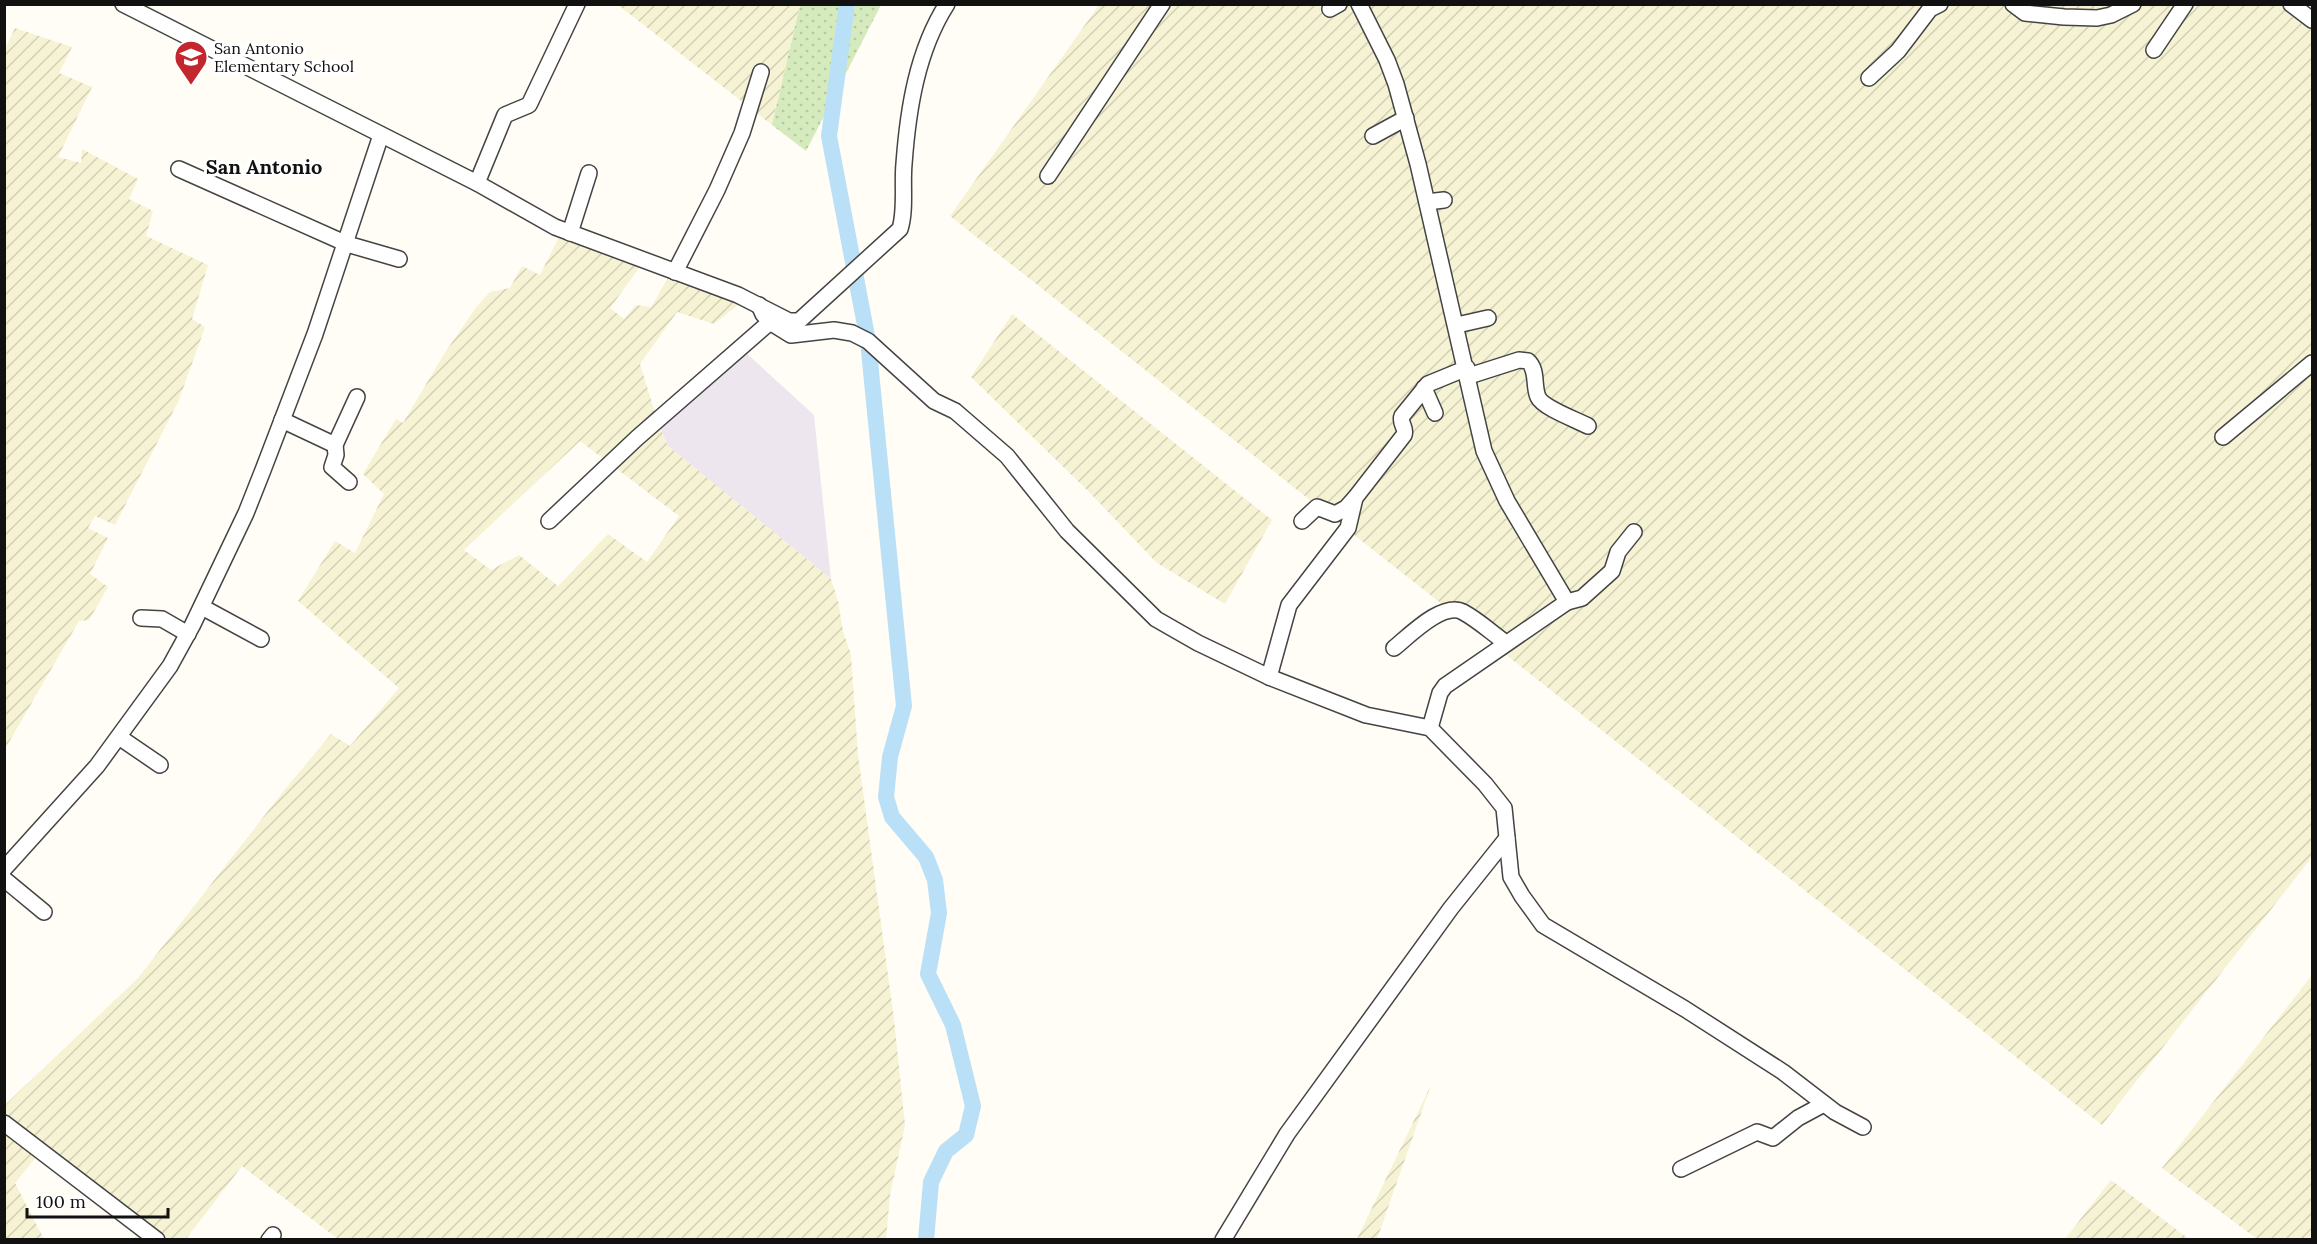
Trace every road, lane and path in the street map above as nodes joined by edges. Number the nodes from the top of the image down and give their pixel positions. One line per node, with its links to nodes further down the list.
1 (577, 4): 21 (street)
2 (947, 4): 28 (street)
3 (1162, 4): 20 (street)
4 (1359, 4): 15 (street)
5 (1940, 4): 14 (street)
6 (2013, 4): 7 (street)
7 (2133, 4)
8 (2185, 4): 12 (street)
9 (2291, 4): 11 (street)
10 (132, 6): 16 (street)
11 (2313, 20)
12 (2154, 50)
13 (761, 72): 27 (street)
14 (1869, 78)
15 (1406, 118): 17 (street); 23 (street)
16 (381, 135): 21 (street); 25 (street)
17 (1372, 136)
18 (179, 170): 25 (street)
19 (589, 173): 24 (street)
20 (1048, 176)
21 (477, 183): 24 (street)
22 (1444, 200): 23 (street)
23 (1427, 202): 31 (street)
24 (570, 232): 27 (street)
25 (346, 244): 26 (street); 37 (street)
26 (399, 259)
27 (675, 272): 28 (street)
28 (759, 305): 30 (street)
29 (1488, 318): 31 (street)
30 (770, 322): 43 (street); 53 (street)
31 (1456, 325): 33 (street)
32 (2313, 363): 39 (street)
33 (1468, 372): 34 (street); 38 (street); 46 (street)
34 (1424, 388): 36 (street); 42 (street)
35 (357, 397): 40 (street)
36 (1435, 413)
37 (282, 420): 40 (street); 47 (street)
38 (1588, 426)
39 (2223, 438)
40 (335, 445): 41 (street)
41 (349, 482)
42 (1355, 498): 44 (street); 53 (street)
43 (549, 521)
44 (1302, 521)
45 (1634, 532): 46 (street)
46 (1567, 602): 51 (street)
47 (201, 607): 49 (street); 50 (street)
48 (141, 618): 49 (street)
49 (188, 634): 55 (street)
50 (261, 639)
51 (1506, 643): 52 (street); 54 (street)
52 (1394, 648)
53 (1269, 677): 54 (street)
54 (1430, 728): 57 (street)
55 (120, 736): 56 (street); 58 (street)
56 (160, 765)
57 (1507, 838): 61 (street); 66 (street)
58 (4, 869)
59 (4, 879): 60 (street)
60 (45, 912)
61 (1824, 1104): 63 (street); 64 (street)
62 (4, 1123): 65 (street)
63 (1863, 1127)
64 (1681, 1169)
65 (157, 1239)
66 (1223, 1239)

